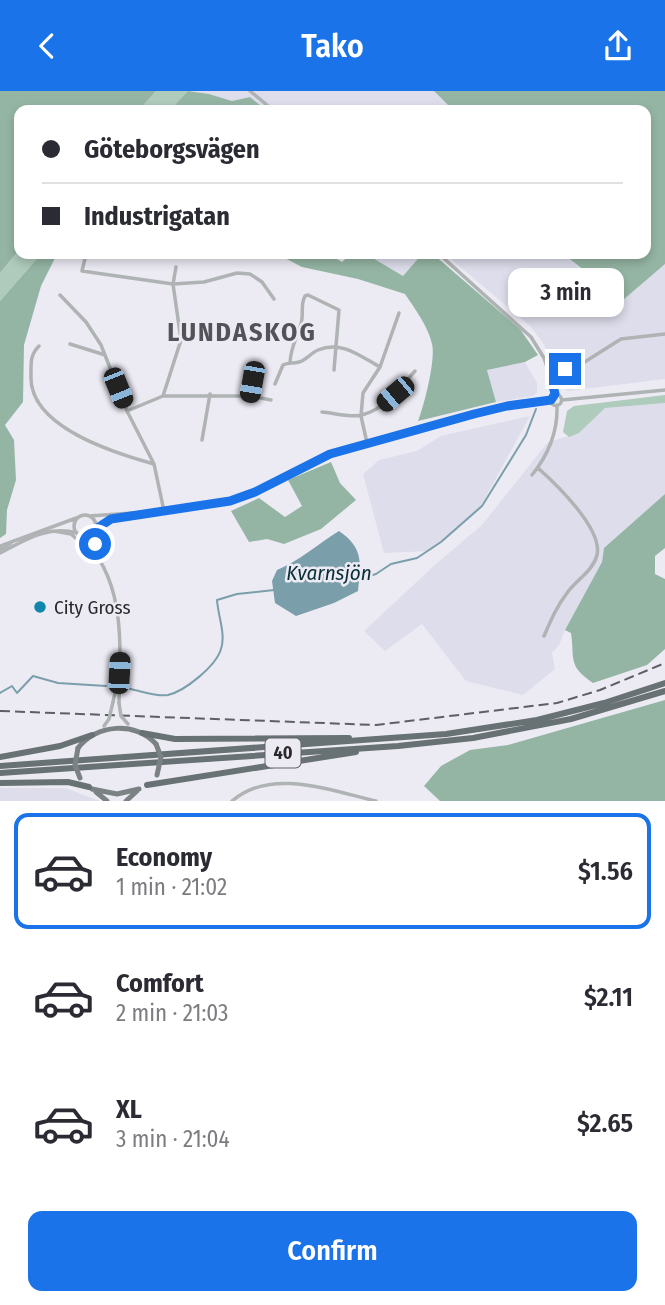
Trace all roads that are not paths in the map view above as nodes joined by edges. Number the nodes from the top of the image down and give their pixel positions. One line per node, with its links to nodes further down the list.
1 (250, 91): 2 (street)
2 (266, 105)
3 (85, 259): 6 (street)
4 (445, 259): 20 (street)
5 (176, 267): 6 (street)
6 (173, 284): 8 (street); 25 (street)
7 (60, 295): 14 (street)
8 (274, 299)
9 (399, 313): 17 (street)
10 (665, 334): 20 (street)
11 (71, 344): 14 (street)
12 (39, 346): 36 (street)
13 (337, 346): 15 (street); 15 (street); 17 (street); 18 (street)
14 (105, 355): 31 (street)
15 (290, 362): 21 (street)
16 (255, 367): 26 (street)
17 (380, 367): 33 (street)
18 (334, 370)
19 (415, 371): 33 (street)
20 (550, 373): 24 (street)
21 (275, 384)
22 (665, 390): 29 (street)
23 (210, 394): 25 (street); 26 (street); 34 (street)
24 (555, 394): 28 (street); 29 (street)
25 (163, 396): 31 (street)
26 (250, 396): 27 (street)
27 (271, 400)
28 (551, 400): 30 (street); 35 (street)
29 (562, 400): 30 (street)
30 (557, 405): 37 (street)
31 (127, 411): 36 (street)
32 (322, 412): 33 (street)
33 (361, 416): 35 (street)
34 (202, 440)
35 (367, 443): 39 (street)
36 (154, 464): 39 (street)
37 (538, 468): 38 (street); 48 (street)
38 (532, 475)
39 (164, 511): 40 (street); 42 (street)
40 (89, 516): 41 (street); 42 (street)
41 (79, 517): 44 (street); 45 (street)
42 (95, 531): 44 (street); 46 (street)
43 (45, 532): 44 (street); 45 (street); 47 (street)
44 (79, 534): 46 (street)
45 (0, 549)
46 (97, 554): 47 (street)
47 (101, 561): 49 (street)
48 (544, 636)
49 (119, 673): 52 (street, bridge); 53 (street, bridge)
50 (665, 683): 54 (highway, 40)
51 (665, 691): 55 (highway, 40)
52 (140, 732): 53 (main road); 54 (highway); 60 (main road, bridge)
53 (95, 734): 56 (highway); 61 (main road, bridge)
54 (383, 740): 57 (highway, 40)
55 (398, 746): 58 (highway, 40); 60 (highway)
56 (0, 757)
57 (0, 766)
58 (0, 773)
59 (0, 783): 61 (highway)
60 (147, 785): 62 (main road)
61 (91, 788): 62 (main road); 63 (main road)
62 (139, 789): 64 (main road)
63 (107, 801)
64 (126, 801)
65 (232, 801): 66 (street)
66 (376, 801)

